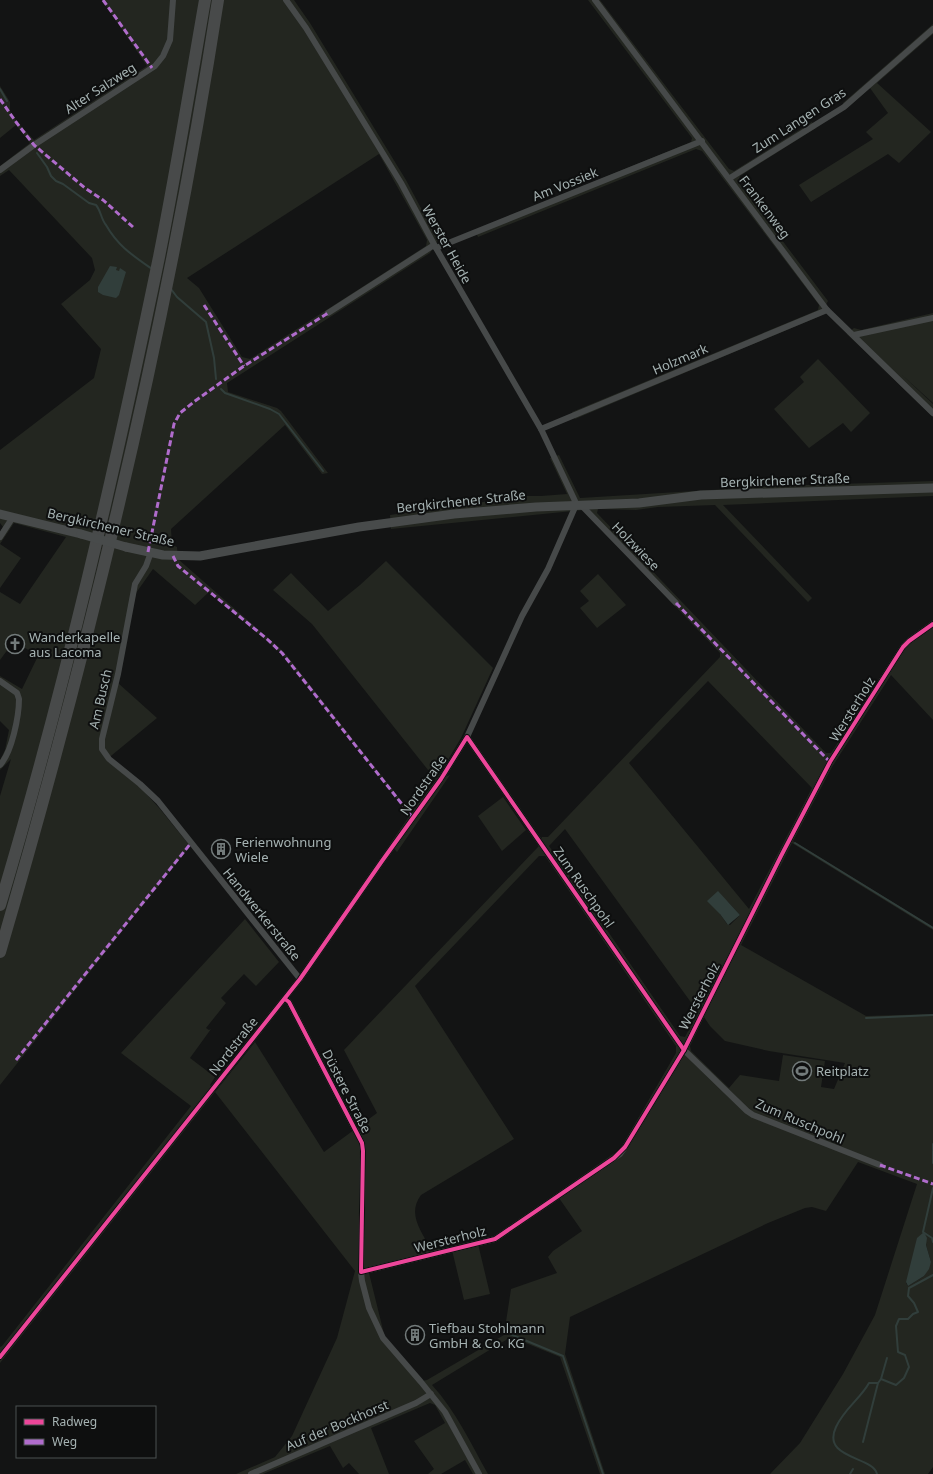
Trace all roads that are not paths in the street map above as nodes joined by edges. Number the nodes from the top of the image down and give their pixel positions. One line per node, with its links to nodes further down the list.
1 (173, 0): 8 (street, Alter Salzweg)
2 (205, 0): 29 (highway)
3 (218, 0): 30 (highway)
4 (286, 0): 10 (street, Werster Heide)
5 (596, 0): 7 (street, Frankenweg)
6 (933, 29): 9 (street, Zum Langen Gras)
7 (702, 141): 9 (street, Frankenweg); 10 (street, Am Vossiek)
8 (0, 170)
9 (730, 178): 11 (street, Frankenweg)
10 (435, 246): 12 (street, Am Vossiek); 16 (street, Werster Heide)
11 (828, 310): 14 (street, Frankenweg); 16 (street, Holzmark)
12 (328, 313)
13 (933, 318): 14 (street)
14 (854, 335): 15 (street, Frankenweg)
15 (933, 413)
16 (541, 429): 18 (street, Werster Heide)
17 (933, 488): 18 (street, Bergkirchener Straße)
18 (579, 505): 22 (street, Bergkirchener Straße); 23 (street, Holzwiese); 26 (street, Nordstraße)
19 (0, 514): 20 (street, Bergkirchener Straße)
20 (13, 517): 21 (street); 22 (street, Bergkirchener Straße, bridge)
21 (0, 537)
22 (151, 552): 27 (street, Am Busch)
23 (676, 603)
24 (933, 624): 33 (street, Wersterholz)
25 (0, 682): 28 (street)
26 (467, 737): 31 (street, Nordstraße); 33 (street, Zum Ruschpohl)
27 (109, 759): 31 (street, Handwerkerstraße)
28 (0, 765)
29 (0, 905)
30 (0, 952)
31 (300, 979): 32 (street, Nordstraße)
32 (285, 999): 35 (street, Düstere Straße); 36 (street, Nordstraße)
33 (684, 1050): 34 (street, Zum Ruschpohl); 35 (street, Wersterholz)
34 (880, 1165)
35 (361, 1272): 37 (street, Düstere Straße)
36 (0, 1357)
37 (431, 1394): 38 (street, Auf der Bockhorst); 39 (street, Düstere Straße)
38 (251, 1474)
39 (479, 1474)

